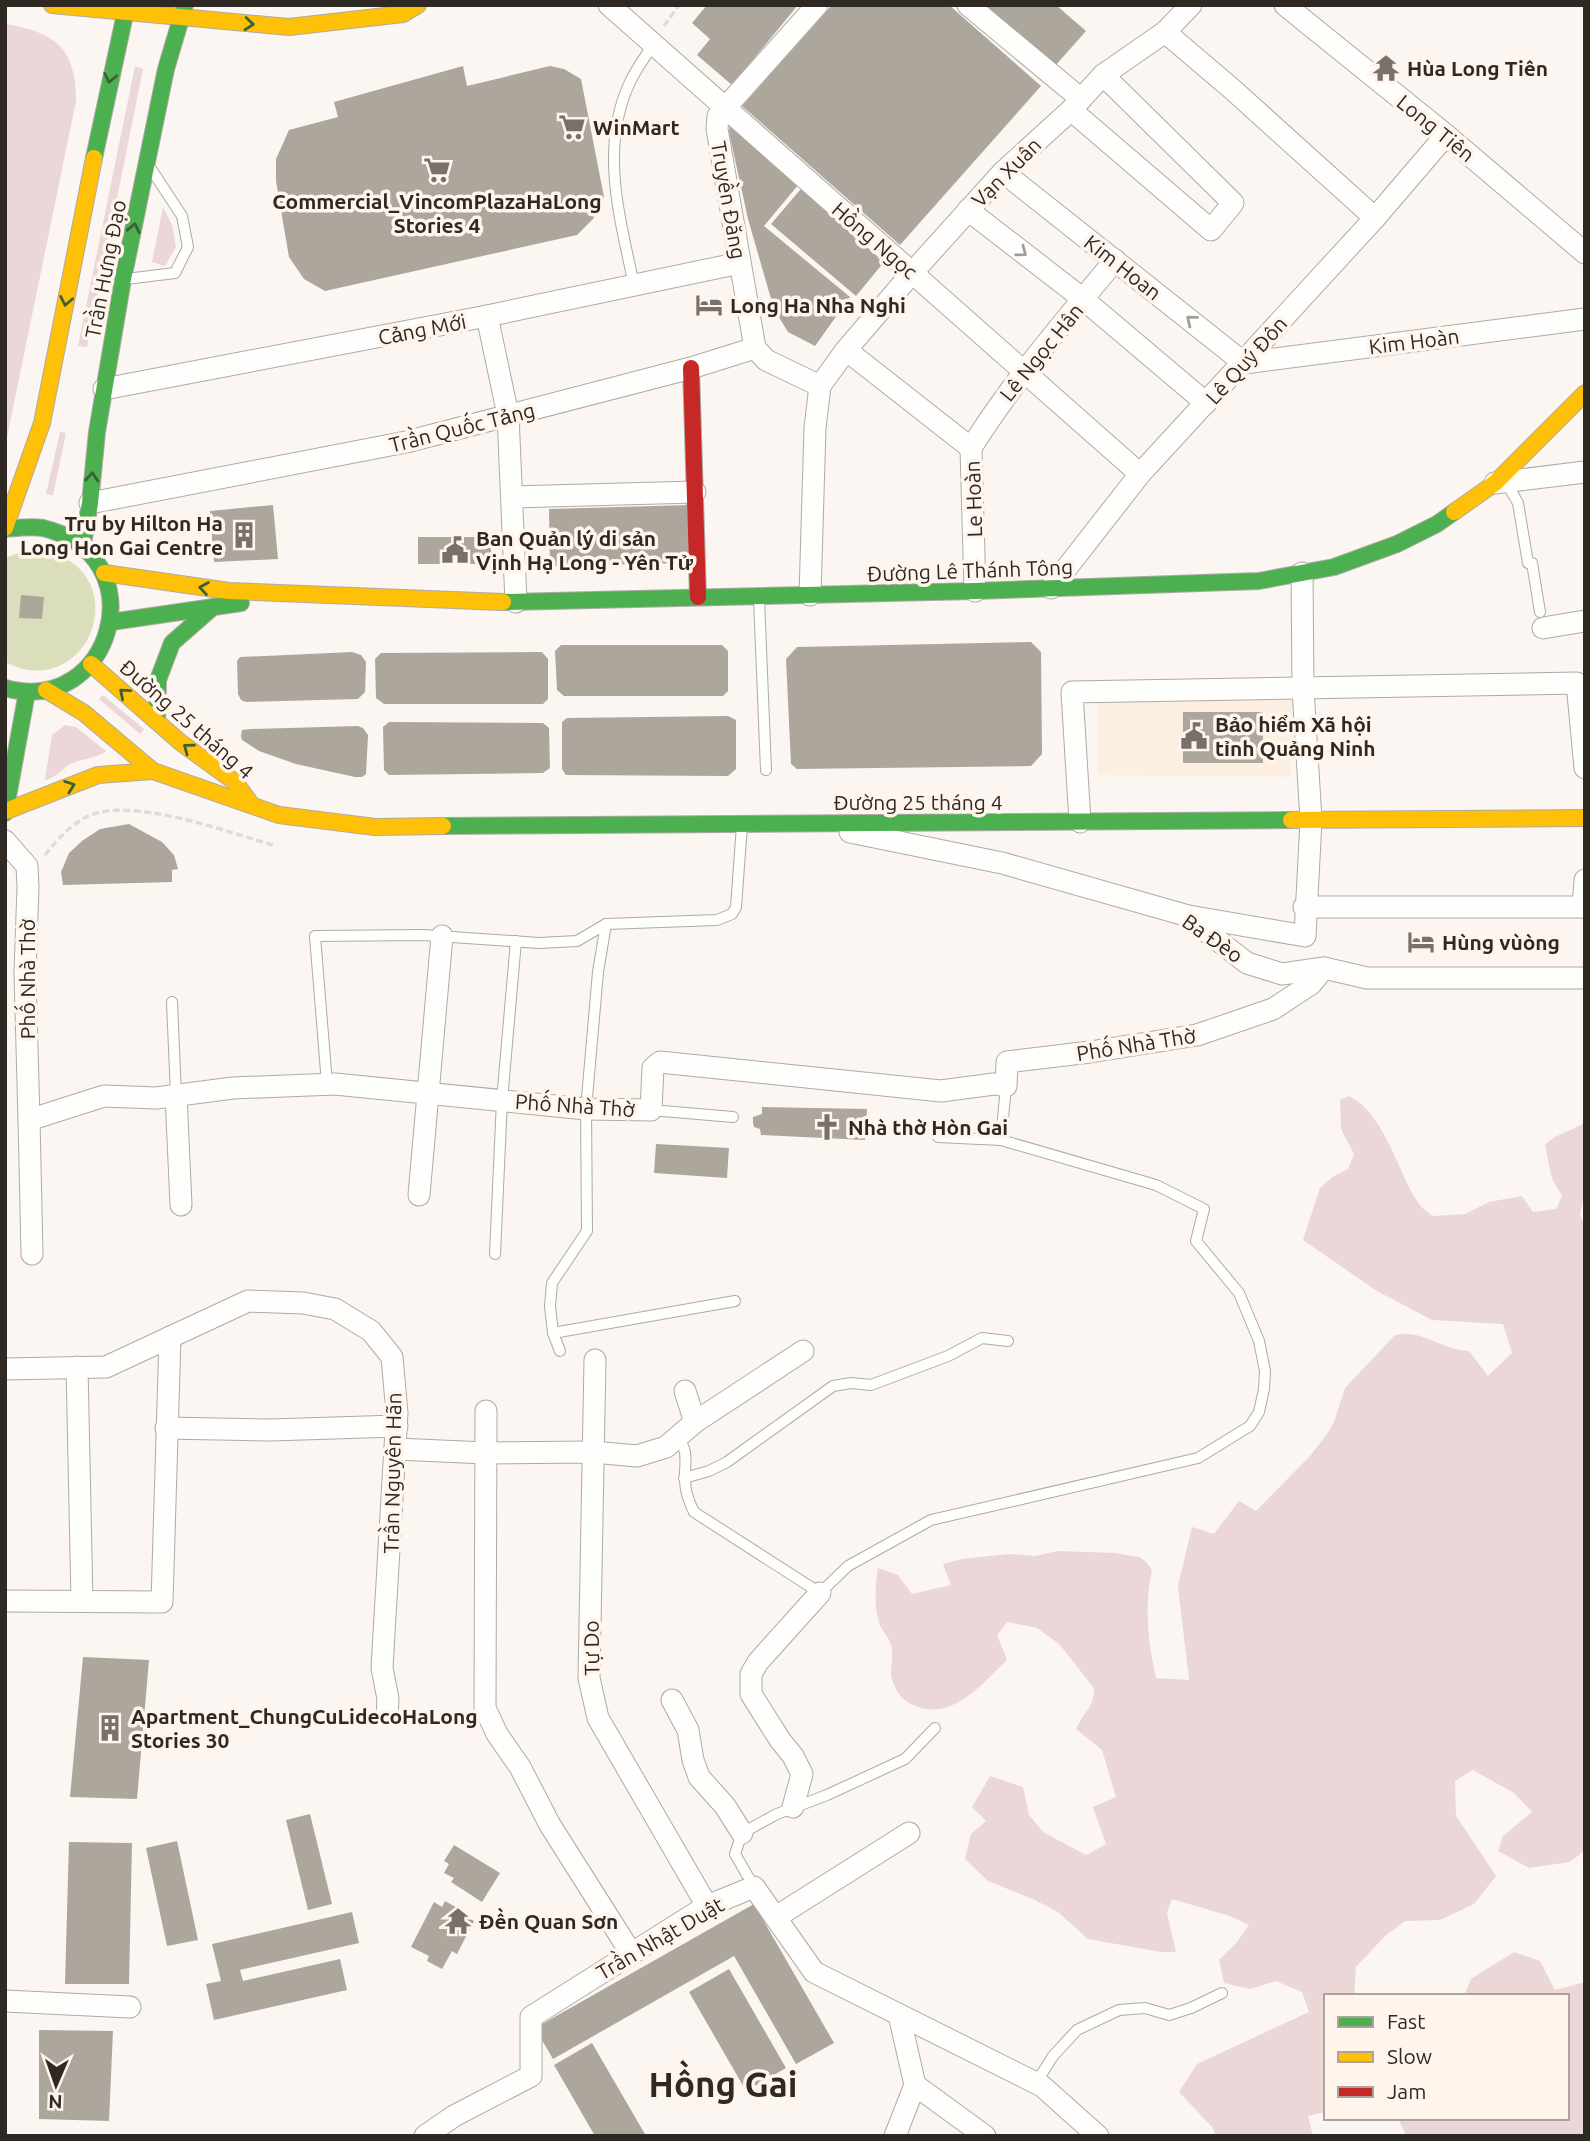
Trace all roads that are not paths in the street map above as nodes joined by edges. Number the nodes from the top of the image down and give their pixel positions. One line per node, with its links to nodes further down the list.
1 (52, 5): 8 (street)
2 (418, 5): 9 (street, one-way to 2)
3 (609, 5): 11 (street, Hồng Ngọc)
4 (817, 5): 14 (street, Truyền Đăng)
5 (968, 5): 13 (street)
6 (1191, 5): 10 (street, Vạn Xuân)
7 (1284, 5): 15 (street, Long Tiên)
8 (127, 9): 9 (street); 46 (street, Trần Hưng Đạo, one-way to 46)
9 (183, 12): 16 (street, Trần Hưng Đạo)
10 (1165, 32): 12 (street, Vạn Xuân); 19 (street)
11 (653, 44): 14 (street, Hồng Ngọc); 25 (lane)
12 (1103, 75): 13 (street, Vạn Xuân); 13 (street)
13 (1076, 104): 17 (street, Vạn Xuân)
14 (726, 108): 22 (street, Truyền Đăng); 23 (street, Hồng Ngọc)
15 (1446, 135): 19 (street, Lê Quý Đôn); 20 (street, Long Tiên)
16 (148, 164): 24 (street, Trần Hưng Đạo, one-way to 16); 24 (lane)
17 (1003, 172): 18 (street, Vạn Xuân); 21 (street, Kim Hoan)
18 (968, 211): 23 (street, Vạn Xuân); 26 (street, one-way to 26)
19 (1375, 218): 31 (street, Lê Quý Đôn)
20 (1585, 253)
21 (1115, 260): 26 (street, Lê Ngọc Hân); 31 (street, Kim Hoan, one-way to 21)
22 (740, 263): 25 (street, Cảng Mới); 29 (street, Truyền Đăng)
23 (912, 273): 30 (street, Vạn Xuân); 33 (street, Hồng Ngọc)
24 (123, 279): 35 (street, Trần Hưng Đạo)
25 (634, 285): 27 (street, Cảng Mới)
26 (1083, 299): 33 (street, Lê Ngọc Hân); 37 (street)
27 (487, 316): 35 (street, Cảng Mới); 38 (street)
28 (1585, 319): 31 (street, Kim Hoàn)
29 (755, 348): 32 (street, Trần Quốc Tảng); 34 (street)
30 (846, 350): 34 (street, Vạn Xuân); 39 (street)
31 (1244, 363): 37 (street, Lê Quý Đôn)
32 (691, 368): 38 (street, Trần Quốc Tảng); 43 (street)
33 (1024, 372): 39 (street, Lê Ngọc Hân); 41 (street, Hồng Ngọc)
34 (820, 386): 53 (street, Vạn Xuân)
35 (104, 389): 45 (street, Trần Hưng Đạo, one-way to 35)
36 (1585, 393): 42 (street, Đường Lê Thánh Tông)
37 (1206, 403): 41 (street, Lê Quý Đôn)
38 (508, 415): 44 (street); 45 (street, Trần Quốc Tảng)
39 (971, 448): 51 (street, Le Hoàn)
40 (1585, 472): 42 (street)
41 (1140, 474): 50 (street, Lê Quý Đôn)
42 (1501, 483): 49 (street, Đường Lê Thánh Tông); 58 (lane)
43 (695, 492): 44 (street); 55 (street)
44 (512, 497): 56 (street)
45 (90, 503): 47 (street, Trần Hưng Đạo)
46 (5, 528): 47 (street)
47 (83, 544): 48 (street)
48 (104, 573): 52 (street, Đường Lê Thánh Tông, one-way to 48); 60 (street)
49 (1302, 573): 50 (street, Đường Lê Thánh Tông); 63 (street)
50 (1051, 588): 51 (street, Đường Lê Thánh Tông)
51 (975, 591): 53 (street, Đường Lê Thánh Tông)
52 (296, 593): 56 (street, Đường Lê Thánh Tông); 57 (street, Đường Lê Thánh Tông)
53 (810, 595): 54 (street, Đường Lê Thánh Tông)
54 (759, 596): 55 (street, Đường Lê Thánh Tông); 68 (lane)
55 (698, 597): 56 (street, Đường Lê Thánh Tông)
56 (516, 602)
57 (213, 607): 60 (street, Đường Lê Thánh Tông); 66 (street)
58 (1541, 620): 59 (street)
59 (1585, 621)
60 (111, 622): 61 (street)
61 (91, 664): 64 (street); 66 (street, Đường 25 tháng 4, one-way to 61)
62 (5, 688): 65 (street)
63 (1303, 689): 67 (street); 73 (street); 74 (street)
64 (46, 690): 65 (street); 69 (street, Đường 25 tháng 4)
65 (27, 692): 71 (street)
66 (157, 721): 70 (street, Đường 25 tháng 4, one-way to 66)
67 (1585, 768)
68 (766, 770)
69 (153, 771): 70 (street, Đường 25 tháng 4); 71 (street, one-way to 69)
70 (254, 807): 75 (street, Đường 25 tháng 4)
71 (6, 812)
72 (1585, 818): 73 (street, Đường 25 tháng 4)
73 (1311, 820): 74 (street, Đường 25 tháng 4); 79 (street)
74 (1080, 822): 76 (street, Đường 25 tháng 4)
75 (742, 824): 76 (street, Đường 25 tháng 4); 82 (lane)
76 (807, 824): 81 (street, Ba Đèo)
77 (5, 841): 96 (street, Phố Nhà Thờ)
78 (1585, 880): 80 (street)
79 (1304, 907): 80 (street); 81 (street)
80 (1584, 907)
81 (1185, 915): 85 (street, Ba Đèo)
82 (606, 924): 84 (lane); 93 (lane)
83 (442, 936): 84 (lane); 88 (lane); 90 (street)
84 (516, 942): 92 (lane)
85 (1324, 968): 86 (street, Ba Đèo); 89 (street, Phố Nhà Thờ)
86 (1585, 978)
87 (172, 1002): 91 (lane)
88 (327, 1084): 90 (street, Phố Nhà Thờ); 91 (street, Phố Nhà Thờ)
89 (1006, 1086): 94 (street, Phố Nhà Thờ); 98 (lane)
90 (429, 1093): 92 (street, Phố Nhà Thờ); 99 (street)
91 (176, 1095): 96 (street, Phố Nhà Thờ); 100 (street)
92 (502, 1100): 93 (street, Phố Nhà Thờ); 102 (lane)
93 (586, 1109): 94 (street, Phố Nhà Thờ); 104 (lane)
94 (651, 1110): 95 (lane)
95 (733, 1117)
96 (29, 1120): 101 (street)
97 (938, 1137): 98 (lane)
98 (1001, 1140): 122 (lane)
99 (419, 1195)
100 (181, 1205)
101 (32, 1254)
102 (495, 1254)
103 (735, 1301): 104 (lane)
104 (552, 1333): 107 (lane)
105 (170, 1337): 110 (street, Trần Nguyên Hãn); 115 (street, Trần Nguyên Hãn); 116 (street)
106 (1008, 1341): 121 (lane)
107 (560, 1351)
108 (803, 1351): 114 (street)
109 (594, 1360): 119 (street, Tự Do)
110 (77, 1367): 111 (street, Trần Nguyên Hãn); 124 (street)
111 (5, 1369)
112 (685, 1391): 114 (street)
113 (486, 1411): 120 (street)
114 (695, 1422): 117 (street)
115 (397, 1426): 116 (street); 118 (street, Trần Nguyên Hãn)
116 (166, 1428): 124 (street)
117 (677, 1438): 119 (street); 121 (lane)
118 (396, 1449): 120 (street); 126 (street, Trần Nguyên Hãn)
119 (593, 1452): 120 (street); 132 (street, Tự Do)
120 (486, 1453): 134 (street)
121 (684, 1478): 122 (lane)
122 (820, 1593): 128 (street)
123 (5, 1601): 124 (street)
124 (82, 1601)
125 (672, 1700): 129 (street)
126 (387, 1715)
127 (935, 1728): 128 (lane)
128 (793, 1807): 129 (lane)
129 (743, 1833): 131 (lane)
130 (909, 1833): 133 (street)
131 (754, 1887): 132 (street, Trần Nhật Duật); 133 (street)
132 (707, 1906): 134 (street, Trần Nhật Duật)
133 (775, 1917): 138 (street)
134 (631, 1953): 141 (street, Trần Nhật Duật)
135 (1222, 1993): 139 (lane)
136 (5, 2001): 137 (street)
137 (130, 2007)
138 (899, 2015): 139 (street); 140 (street)
139 (1035, 2082): 144 (street)
140 (915, 2085): 142 (street); 143 (street)
141 (425, 2136)
142 (895, 2136)
143 (985, 2136)
144 (1098, 2136)

